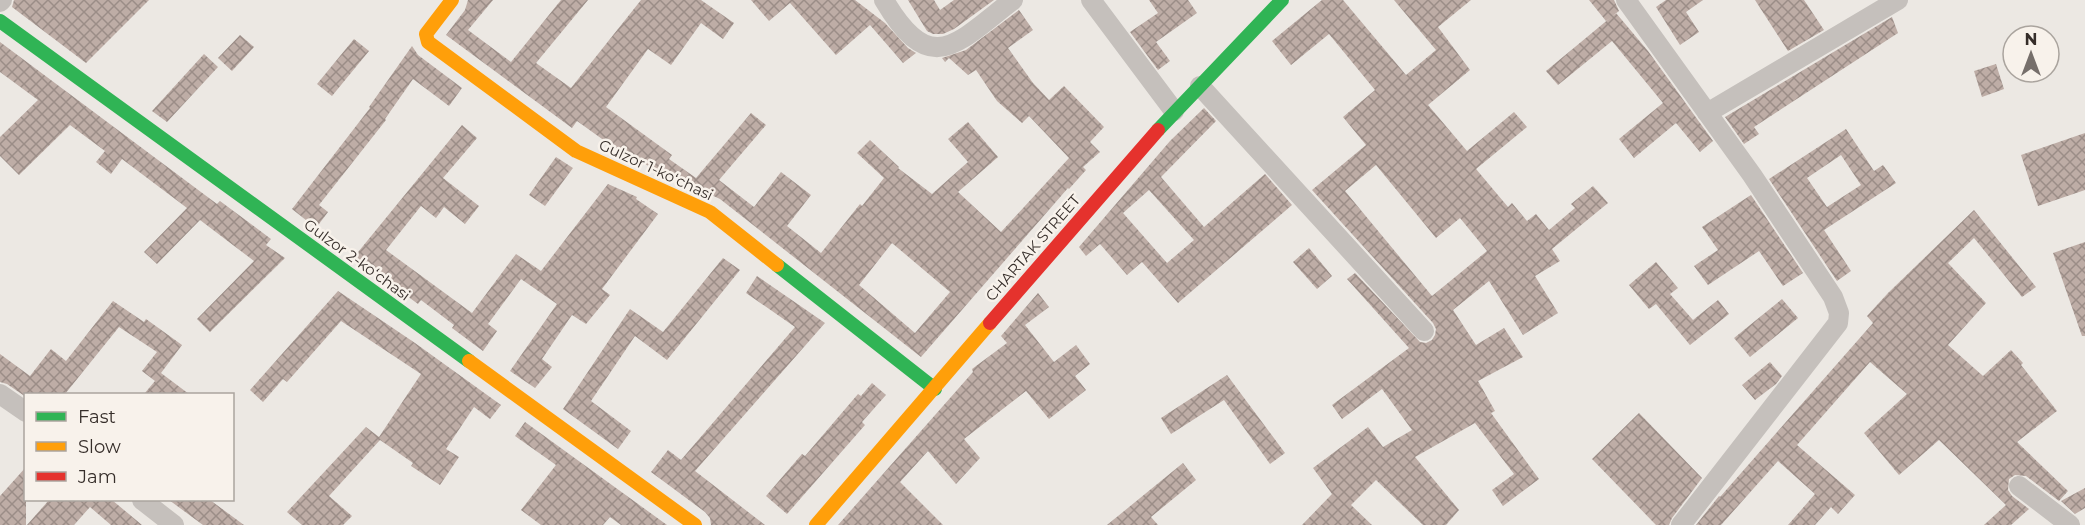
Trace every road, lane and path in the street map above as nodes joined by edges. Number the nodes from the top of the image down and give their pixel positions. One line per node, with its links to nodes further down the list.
1 (452, 0): 13 (street, Gulzor 1-koʻchasi)
2 (884, 0): 3 (street)
3 (1013, 0)
4 (1091, 0): 10 (street)
5 (1282, 0): 9 (street, CHARTAK STREET)
6 (1626, 0): 11 (street)
7 (1898, 0): 11 (street)
8 (0, 21): 19 (street, Gulzor 2-koʻchasi)
9 (1200, 86): 10 (street, CHARTAK STREET); 12 (street)
10 (1174, 111): 13 (street, CHARTAK STREET)
11 (1707, 112): 21 (street)
12 (1424, 331)
13 (935, 389): 20 (street, CHARTAK STREET)
14 (0, 394): 15 (street)
15 (24, 411)
16 (2019, 486): 22 (street)
17 (143, 501): 18 (street)
18 (174, 525)
19 (695, 525)
20 (816, 525)
21 (1681, 525)
22 (2070, 525)

